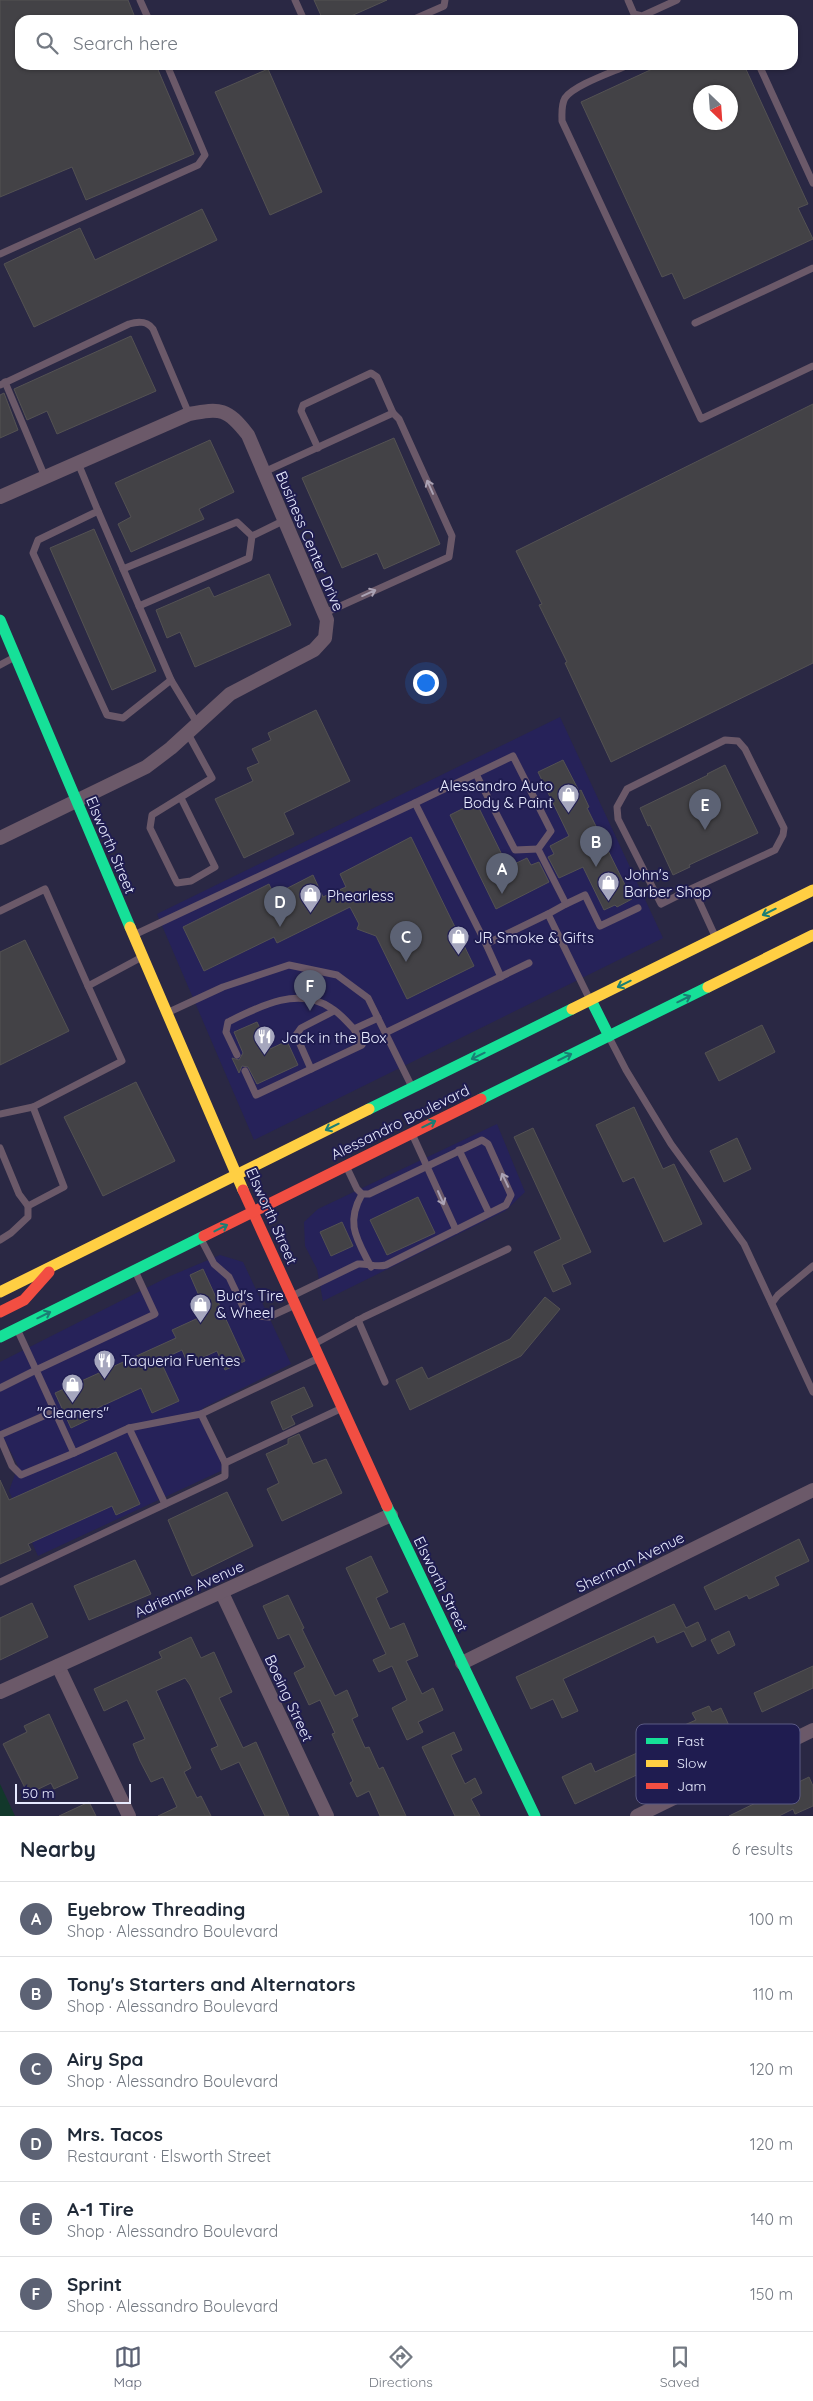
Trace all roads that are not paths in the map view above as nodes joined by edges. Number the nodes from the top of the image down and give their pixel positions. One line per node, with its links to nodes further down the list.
1 (140, 0): 6 (lane)
2 (295, 0): 7 (lane)
3 (445, 0): 8 (lane)
4 (628, 0): 9 (lane)
5 (677, 0): 10 (lane)
6 (146, 15)
7 (302, 15)
8 (423, 15)
9 (638, 15)
10 (644, 15)
11 (169, 70): 15 (lane)
12 (617, 70): 18 (lane)
13 (761, 70): 14 (lane)
14 (813, 183)
15 (0, 254)
16 (813, 268): 17 (lane)
17 (695, 323)
18 (813, 366)
19 (2, 384): 21 (lane); 25 (lane)
20 (393, 413): 22 (lane); 22 (lane); 32 (lane, one-way to 20)
21 (189, 414): 23 (street, Business Center Drive); 24 (street, Business Center Drive)
22 (318, 448): 24 (lane)
23 (78, 463): 25 (street, Business Center Drive); 27 (lane)
24 (264, 472): 28 (street, Business Center Drive)
25 (45, 477): 26 (street, Business Center Drive)
26 (0, 497)
27 (98, 511): 30 (lane); 36 (lane)
28 (285, 520): 29 (lane); 32 (street, Business Center Drive)
29 (252, 536): 30 (lane); 31 (lane)
30 (123, 569): 31 (lane)
31 (139, 606): 36 (lane)
32 (325, 613): 37 (street, Business Center Drive)
33 (0, 620): 34 (main road, Elsworth Street)
34 (16, 657): 35 (lane); 40 (main road, Elsworth Street)
35 (0, 664)
36 (171, 680): 37 (lane)
37 (192, 727): 39 (lane); 40 (street, Business Center Drive)
38 (476, 774): 41 (lane); 43 (lane); 43 (lane)
39 (181, 798): 39 (lane)
40 (76, 800): 42 (street, Business Center Drive); 50 (main road, Elsworth Street)
41 (416, 803): 50 (lane); 53 (lane)
42 (0, 838)
43 (538, 849): 46 (lane)
44 (692, 888): 44 (lane); 52 (lane)
45 (813, 890): 52 (main road, Alessandro Boulevard, one-way to 52)
46 (566, 904): 47 (lane); 49 (lane)
47 (638, 908)
48 (0, 911): 57 (lane)
49 (548, 914): 53 (lane); 58 (lane)
50 (134, 935): 54 (main road, Elsworth Street)
51 (813, 935): 64 (main road, Alessandro Boulevard, one-way to 51)
52 (716, 938): 58 (main road, Alessandro Boulevard, one-way to 58)
53 (486, 944): 56 (lane)
54 (143, 957): 57 (lane); 60 (main road, Elsworth Street)
55 (529, 963): 56 (lane)
56 (500, 977): 63 (lane)
57 (88, 986): 69 (lane)
58 (591, 1000): 64 (main road); 68 (main road, Alessandro Boulevard, one-way to 68)
59 (334, 1010): 62 (lane); 65 (lane); 66 (lane)
60 (167, 1013): 61 (lane); 76 (main road, Elsworth Street)
61 (378, 1018): 62 (lane); 63 (lane)
62 (354, 1029): 66 (lane)
63 (386, 1033): 68 (lane)
64 (609, 1036): 71 (main road, Alessandro Boulevard, one-way to 64); 91 (lane)
65 (237, 1055)
66 (311, 1069): 67 (lane)
67 (245, 1071)
68 (413, 1088): 76 (main road, Alessandro Boulevard, one-way to 76)
69 (33, 1107): 70 (lane); 78 (lane)
70 (0, 1114)
71 (412, 1133): 74 (main road, Alessandro Boulevard); 75 (lane)
72 (459, 1150): 75 (lane); 80 (lane); 80 (lane, one-way to 72)
73 (1, 1152): 78 (lane)
74 (346, 1166): 77 (lane); 79 (main road, Alessandro Boulevard)
75 (427, 1166): 77 (lane); 81 (lane, one-way to 81)
76 (236, 1175): 79 (main road, Elsworth Street); 85 (main road, Alessandro Boulevard)
77 (362, 1194): 87 (lane)
78 (28, 1206): 83 (lane)
79 (253, 1212): 82 (main road, Alessandro Boulevard, one-way to 79); 90 (main road, Elsworth Street)
80 (489, 1213): 81 (lane)
81 (456, 1230): 87 (lane)
82 (201, 1238): 88 (main road, Alessandro Boulevard); 90 (lane)
83 (0, 1240)
84 (508, 1249): 93 (lane)
85 (56, 1264): 89 (main road, Alessandro Boulevard); 92 (main road)
86 (813, 1266): 91 (lane)
87 (371, 1267): 90 (lane)
88 (135, 1270): 94 (main road, Alessandro Boulevard, one-way to 88); 98 (lane)
89 (0, 1292)
90 (293, 1301): 96 (main road, Elsworth Street)
91 (772, 1303): 101 (lane)
92 (0, 1312)
93 (358, 1320): 96 (lane); 99 (lane)
94 (17, 1328): 95 (main road, Alessandro Boulevard); 98 (lane)
95 (0, 1337)
96 (313, 1345): 97 (main road, Elsworth Street)
97 (319, 1357): 102 (main road, Elsworth Street); 104 (lane)
98 (36, 1370): 100 (lane); 103 (lane)
99 (385, 1382)
100 (0, 1388)
101 (813, 1392)
102 (342, 1408): 108 (lane); 111 (main road, Elsworth Street)
103 (55, 1411): 106 (lane); 107 (lane)
104 (201, 1414): 105 (lane); 108 (lane)
105 (129, 1428): 107 (lane); 110 (lane)
106 (0, 1437): 107 (lane)
107 (74, 1453)
108 (225, 1463): 110 (lane)
109 (813, 1490): 114 (street, Sherman Avenue)
110 (165, 1504): 112 (lane)
111 (391, 1515): 113 (street, Adrienne Avenue); 114 (main road, Elsworth Street)
112 (0, 1582)
113 (222, 1593): 115 (street, Adrienne Avenue); 121 (street, Boeing Street)
114 (462, 1663): 122 (main road, Elsworth Street)
115 (58, 1666): 116 (street, Adrienne Avenue); 120 (street)
116 (0, 1692)
117 (813, 1730): 118 (street)
118 (800, 1736)
119 (662, 1804): 123 (street)
120 (129, 1816)
121 (327, 1816)
122 (535, 1816)
123 (638, 1816)

